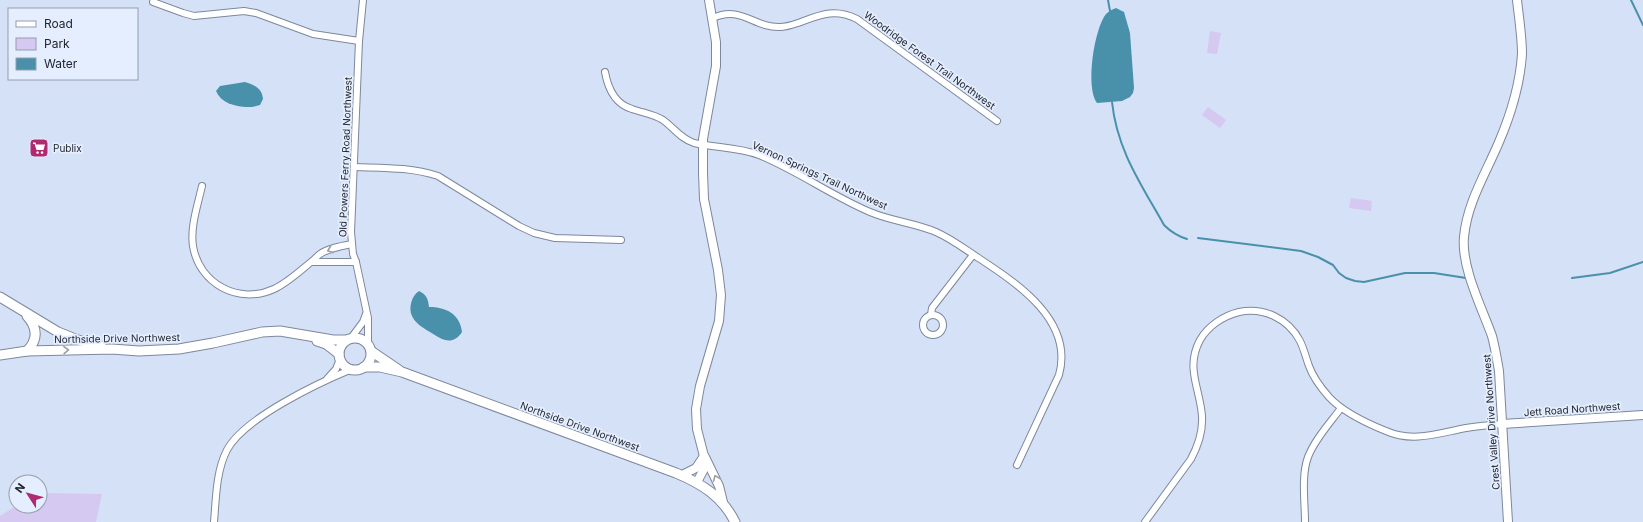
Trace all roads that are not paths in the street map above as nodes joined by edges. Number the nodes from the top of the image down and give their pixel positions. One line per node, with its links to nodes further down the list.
1 (363, 0): 6 (street, Old Powers Ferry Road Northwest)
2 (709, 0): 5 (street)
3 (1517, 0): 34 (street, Crest Valley Drive Northwest)
4 (153, 2): 6 (street)
5 (713, 18): 8 (street, Woodridge Forest Trail Northwest); 9 (street)
6 (359, 41): 10 (street, Old Powers Ferry Road Northwest)
7 (605, 72): 9 (street, Vernon Springs Trail Northwest)
8 (997, 121)
9 (703, 144): 14 (street, Vernon Springs Trail Northwest); 35 (street)
10 (355, 167): 12 (street); 13 (street, Old Powers Ferry Road Northwest)
11 (202, 186): 15 (street)
12 (621, 240)
13 (352, 244): 15 (street, one-way to 15); 16 (street, Old Powers Ferry Road Northwest)
14 (973, 255): 20 (street); 36 (street, Vernon Springs Trail Northwest)
15 (312, 262): 16 (street)
16 (356, 262): 19 (street, Old Powers Ferry Road Northwest)
17 (0, 297): 18 (main road)
18 (23, 312): 24 (main road); 25 (main road)
19 (367, 312): 22 (street); 23 (street, Old Powers Ferry Road Northwest)
20 (931, 315)
21 (305, 336): 22 (main road, Northside Drive Northwest); 24 (main road, Northside Drive Northwest); 27 (main road, Northside Drive Northwest)
22 (349, 339): 23 (main road); 27 (main road)
23 (370, 347): 28 (main road); 30 (main road, Northside Drive Northwest)
24 (112, 349): 25 (main road, Northside Drive Northwest, one-way to 24)
25 (27, 351): 26 (main road, Northside Drive Northwest)
26 (0, 355)
27 (340, 357): 29 (main road); 31 (street)
28 (364, 367): 29 (main road); 30 (main road, Northside Drive Northwest)
29 (352, 369): 31 (street)
30 (402, 372): 37 (main road, Northside Drive Northwest)
31 (322, 384): 40 (street)
32 (1341, 408): 34 (street); 42 (street); 43 (street)
33 (1643, 415): 34 (street, Jett Road Northwest)
34 (1502, 424): 44 (street, Crest Valley Drive Northwest)
35 (704, 456): 37 (street); 38 (street); 39 (street, one-way to 35)
36 (1017, 465)
37 (682, 475): 38 (main road, Northside Drive Northwest)
38 (697, 482): 39 (main road, Northside Drive Northwest)
39 (722, 502): 41 (main road, Northside Drive Northwest)
40 (214, 522)
41 (735, 522)
42 (1145, 522)
43 (1305, 522)
44 (1508, 522)

